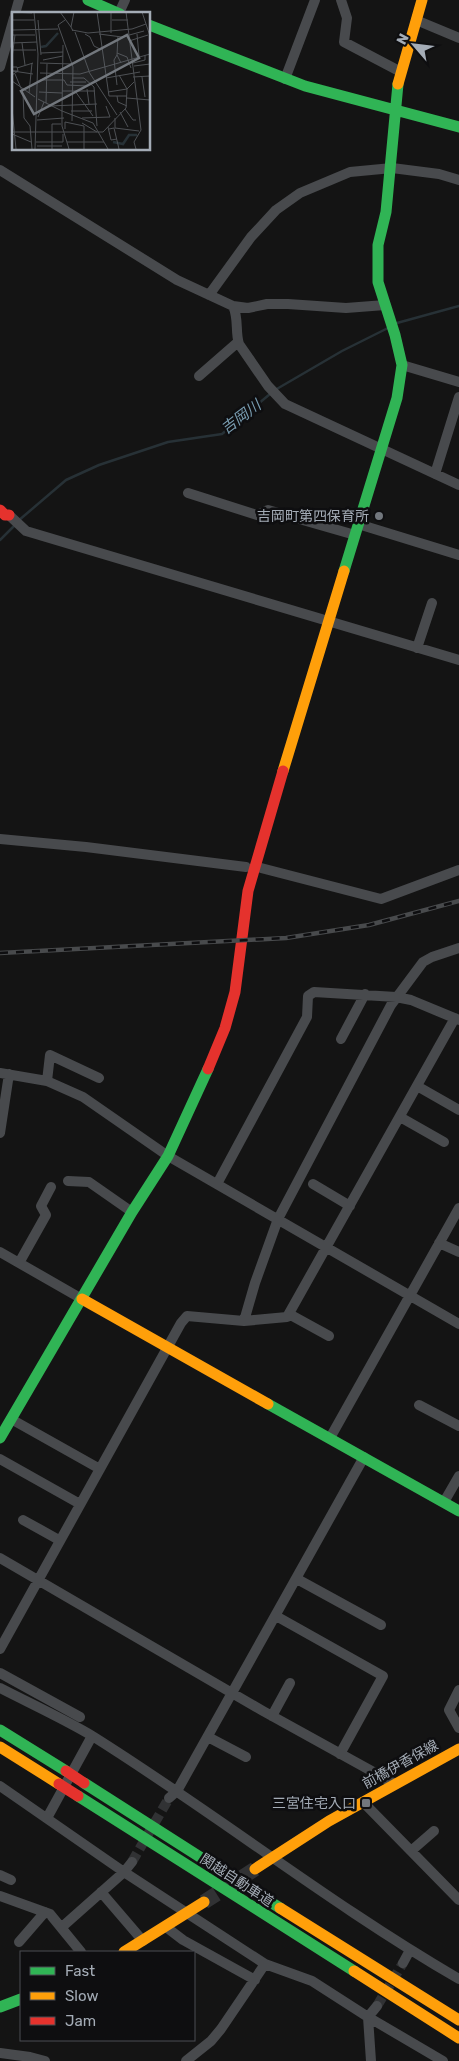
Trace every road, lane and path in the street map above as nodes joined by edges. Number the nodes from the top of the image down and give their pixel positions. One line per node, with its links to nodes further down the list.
1 (88, 0): 6 (main road)
2 (124, 0): 7 (street)
3 (315, 0): 14 (street)
4 (341, 0): 13 (street)
5 (422, 0): 8 (main road)
6 (118, 12)
7 (120, 12)
8 (416, 20): 11 (street); 13 (main road)
9 (12, 25): 12 (street)
10 (150, 25): 14 (main road)
11 (459, 38)
12 (0, 67)
13 (401, 72): 15 (main road)
14 (286, 79): 15 (main road)
15 (395, 109): 16 (main road); 17 (main road)
16 (459, 126)
17 (392, 168): 19 (street); 20 (street); 22 (main road)
18 (0, 170): 20 (street)
19 (459, 180)
20 (209, 295): 21 (street)
21 (233, 306): 22 (street); 23 (street)
22 (387, 309): 24 (main road)
23 (238, 342): 25 (street); 28 (street)
24 (402, 365): 26 (street); 28 (main road)
25 (200, 376)
26 (459, 382)
27 (459, 397): 29 (street)
28 (382, 450): 29 (street); 33 (main road)
29 (435, 474): 30 (street)
30 (459, 485)
31 (188, 493): 33 (street)
32 (3, 514): 36 (street)
33 (357, 530): 34 (street); 36 (main road)
34 (459, 555)
35 (432, 603): 37 (street)
36 (328, 621): 37 (street); 56 (main road)
37 (417, 648): 38 (street)
38 (459, 660)
39 (0, 839): 40 (street)
40 (246, 866)
41 (261, 868): 42 (street)
42 (459, 870)
43 (459, 948): 45 (street)
44 (365, 994): 45 (street); 47 (street); 58 (street)
45 (396, 997): 46 (street); 64 (street)
46 (457, 1019): 51 (street)
47 (341, 1039)
48 (5, 1073): 50 (street); 54 (street)
49 (99, 1078): 50 (street)
50 (48, 1081): 56 (street)
51 (417, 1086): 52 (street); 53 (street)
52 (459, 1110)
53 (400, 1117): 55 (street); 61 (street)
54 (0, 1133)
55 (444, 1142)
56 (168, 1156): 58 (street); 63 (main road)
57 (68, 1181): 63 (street)
58 (217, 1184): 64 (street)
59 (313, 1184): 61 (street)
60 (51, 1187): 69 (street)
61 (350, 1206): 66 (street)
62 (459, 1208): 65 (street)
63 (132, 1212): 71 (main road)
64 (278, 1219): 66 (street); 73 (street)
65 (439, 1243): 68 (street); 70 (street)
66 (328, 1246): 70 (street); 72 (street)
67 (0, 1252): 69 (street)
68 (459, 1252)
69 (19, 1263): 71 (street)
70 (410, 1296): 74 (street); 81 (street)
71 (82, 1299): 76 (main road); 78 (main road)
72 (289, 1314): 73 (street); 75 (street)
73 (244, 1321): 76 (street)
74 (459, 1324)
75 (329, 1336)
76 (168, 1347): 81 (main road); 84 (street)
77 (419, 1405): 79 (street)
78 (11, 1419): 80 (main road); 84 (street)
79 (459, 1426)
80 (0, 1438)
81 (330, 1438): 82 (main road)
82 (364, 1457): 86 (main road); 93 (street)
83 (0, 1459): 87 (street)
84 (100, 1469): 87 (street)
85 (459, 1476): 86 (street)
86 (444, 1502): 88 (main road)
87 (80, 1504): 90 (street)
88 (459, 1511)
89 (23, 1520): 90 (street)
90 (59, 1540): 92 (street)
91 (0, 1558): 92 (street)
92 (37, 1579): 96 (street); 101 (street)
93 (296, 1579): 94 (street); 95 (street)
94 (276, 1616): 101 (street); 110 (street)
95 (381, 1624)
96 (0, 1649)
97 (0, 1673): 103 (street)
98 (290, 1683): 102 (street)
99 (0, 1688): 106 (street)
100 (459, 1690): 104 (street)
101 (233, 1692): 102 (street); 107 (street)
102 (272, 1716): 110 (street)
103 (80, 1717)
104 (459, 1728)
105 (0, 1730): 146 (main road, 関越自動車道, bridge)
106 (92, 1736): 114 (street); 116 (street)
107 (208, 1737): 111 (street); 114 (street)
108 (0, 1747): 147 (main road, 関越自動車道, bridge)
109 (459, 1749): 112 (main road, 前橋伊香保線)
110 (340, 1754): 112 (street)
111 (246, 1757)
112 (395, 1784): 115 (main road, 前橋伊香保線)
113 (0, 1786): 116 (street)
114 (173, 1794): 119 (street)
115 (363, 1802): 118 (street); 119 (main road, 前橋伊香保線)
116 (47, 1818): 122 (street)
117 (434, 1831): 118 (street)
118 (411, 1851): 127 (street)
119 (272, 1857): 121 (main road, 前橋伊香保線); 135 (street)
120 (132, 1862): 122 (street)
121 (255, 1870)
122 (124, 1872): 125 (street); 130 (street)
123 (0, 1874): 124 (street)
124 (11, 1880)
125 (101, 1892): 131 (street); 133 (street)
126 (0, 1896): 129 (street)
127 (459, 1900)
128 (204, 1902): 130 (main road)
129 (45, 1912): 131 (street); 134 (street)
130 (188, 1913): 132 (main road); 138 (street)
131 (62, 1927): 136 (street)
132 (166, 1927): 133 (main road); 141 (street)
133 (143, 1941): 137 (main road)
134 (19, 1942)
135 (410, 1950): 139 (street); 140 (street)
136 (80, 1951)
137 (126, 1951)
138 (265, 1964): 141 (street); 145 (street)
139 (403, 1964)
140 (459, 1979)
141 (255, 1980): 150 (street)
142 (20, 1999): 144 (main road)
143 (377, 2006): 145 (street)
144 (0, 2007)
145 (368, 2017): 151 (street); 152 (street)
146 (459, 2020)
147 (459, 2038)
148 (0, 2053): 149 (street)
149 (45, 2061)
150 (186, 2061)
151 (371, 2061)
152 (442, 2061)

